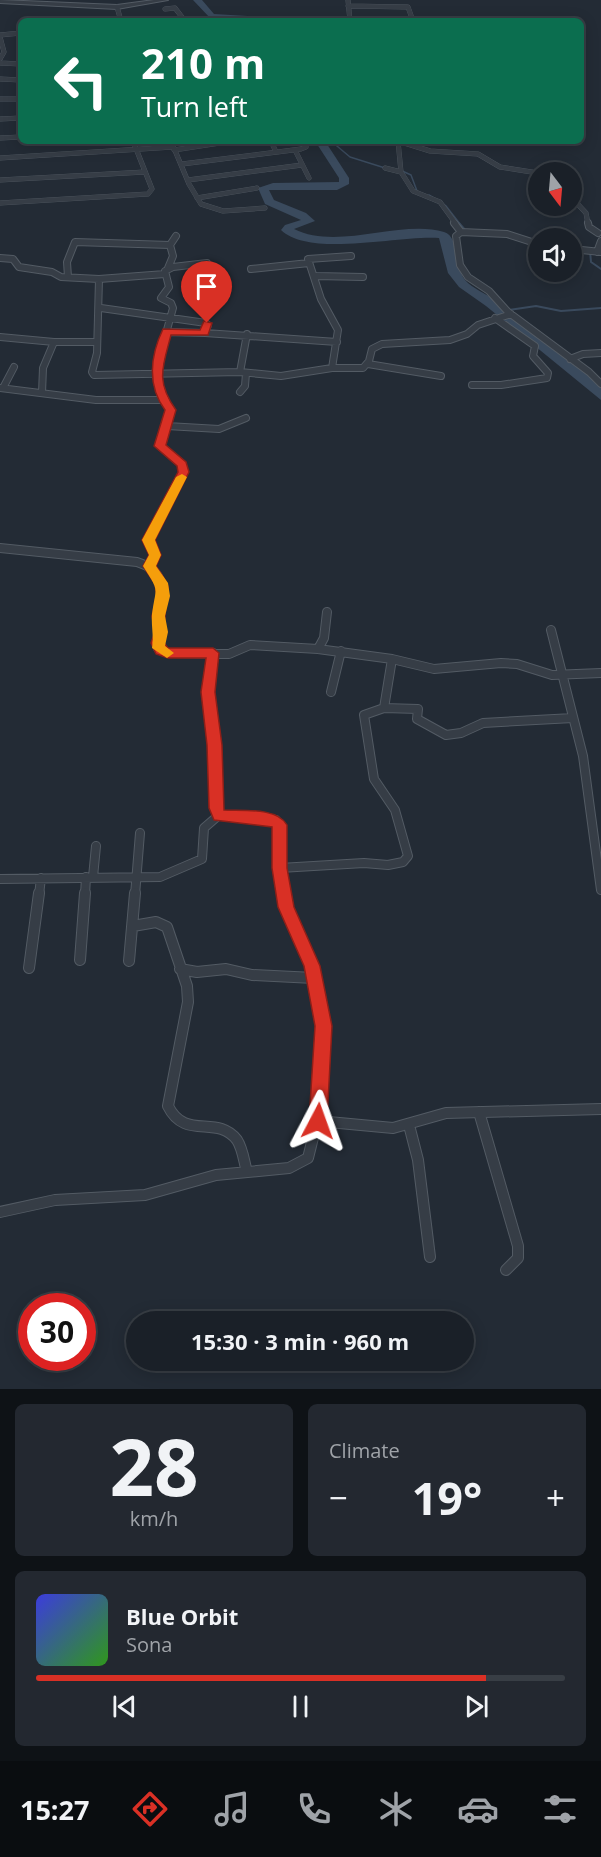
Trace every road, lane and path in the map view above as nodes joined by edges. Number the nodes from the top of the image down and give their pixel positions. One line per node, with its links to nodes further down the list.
1 (165, 0): 4 (street)
2 (0, 1): 4 (street)
3 (348, 3): 8 (street); 9 (street)
4 (117, 7): 6 (street)
5 (177, 11): 7 (street)
6 (120, 18)
7 (183, 18)
8 (350, 18)
9 (412, 18)
10 (18, 33): 11 (street)
11 (0, 36): 12 (street)
12 (0, 61): 13 (street)
13 (18, 64)
14 (0, 79): 15 (street)
15 (18, 80)
16 (0, 99): 17 (street)
17 (18, 99)
18 (18, 118): 19 (street)
19 (0, 119)
20 (18, 137): 21 (street)
21 (0, 138)
22 (134, 144): 30 (street)
23 (197, 144): 28 (street)
24 (272, 144): 31 (street)
25 (306, 144): 29 (street)
26 (398, 144): 36 (street)
27 (408, 144): 37 (street)
28 (173, 146): 30 (street); 33 (street)
29 (295, 150): 31 (street); 34 (street)
30 (138, 151): 32 (street); 38 (street)
31 (276, 152): 33 (street)
32 (0, 158)
33 (182, 164): 41 (street)
34 (302, 165): 39 (street); 41 (street)
35 (385, 168): 36 (street)
36 (401, 171): 47 (street)
37 (528, 171)
38 (145, 172): 40 (street); 44 (street)
39 (309, 178)
40 (0, 180)
41 (188, 180): 43 (street)
42 (257, 188): 43 (street)
43 (197, 198): 45 (street)
44 (0, 203)
45 (265, 208)
46 (582, 209): 49 (street)
47 (461, 232): 50 (street); 65 (street)
48 (177, 236): 51 (street)
49 (600, 236): 53 (street)
50 (528, 241)
51 (170, 245): 59 (street); 61 (street)
52 (582, 250): 53 (street)
53 (598, 251)
54 (351, 256): 57 (street)
55 (0, 258): 61 (street)
56 (207, 263): 59 (street)
57 (309, 263): 58 (street); 60 (street)
58 (251, 269)
59 (167, 271): 63 (street); 66 (street)
60 (315, 276): 62 (street); 74 (street)
61 (68, 277): 63 (street)
62 (363, 277)
63 (99, 279): 64 (street)
64 (101, 309): 66 (street); 73 (street)
65 (511, 314): 67 (street); 76 (street)
66 (170, 316): 68 (street); 69 (street)
67 (495, 318): 77 (street); 84 (street)
68 (166, 332): 69 (street); 80 (street)
69 (205, 333): 70 (street)
70 (247, 334): 74 (street); 81 (street)
71 (0, 337): 72 (street)
72 (54, 342): 73 (street); 87 (street)
73 (97, 342): 80 (street)
74 (337, 342): 79 (street)
75 (601, 352): 76 (street)
76 (570, 359): 83 (street)
77 (368, 364): 79 (street); 82 (street)
78 (14, 367): 85 (street)
79 (332, 368): 81 (street)
80 (155, 373): 81 (street); 88 (street)
81 (243, 373): 86 (street)
82 (441, 376)
83 (601, 384)
84 (472, 385)
85 (1, 388): 87 (street)
86 (240, 392)
87 (42, 393): 88 (street)
88 (163, 400): 90 (street)
89 (246, 418): 90 (street)
90 (167, 426): 92 (street)
91 (0, 548): 92 (street)
92 (150, 566): 97 (street)
93 (327, 612): 95 (street)
94 (551, 630): 100 (street)
95 (318, 649): 96 (street); 97 (street)
96 (341, 651): 98 (street); 101 (street)
97 (213, 653): 104 (street)
98 (393, 659): 100 (street); 102 (street)
99 (601, 673): 100 (street)
100 (560, 675): 103 (street)
101 (331, 692)
102 (384, 708): 103 (street); 108 (street)
103 (573, 718): 106 (street)
104 (219, 815): 108 (street); 109 (street)
105 (140, 833): 109 (street)
106 (598, 839): 113 (street)
107 (96, 846): 110 (street)
108 (280, 868): 119 (street)
109 (138, 876): 110 (street); 114 (street)
110 (90, 877): 111 (street); 115 (street)
111 (41, 878): 112 (street); 117 (street)
112 (0, 879)
113 (601, 890)
114 (133, 926): 116 (street); 118 (street)
115 (80, 960)
116 (129, 961)
117 (29, 968)
118 (180, 969): 119 (street); 124 (street)
119 (314, 978): 122 (street)
120 (601, 1109): 121 (street)
121 (479, 1112): 123 (street); 127 (street)
122 (318, 1121): 123 (street); 124 (street)
123 (410, 1125): 126 (street)
124 (247, 1172): 125 (street)
125 (0, 1212)
126 (430, 1257)
127 (506, 1270)

